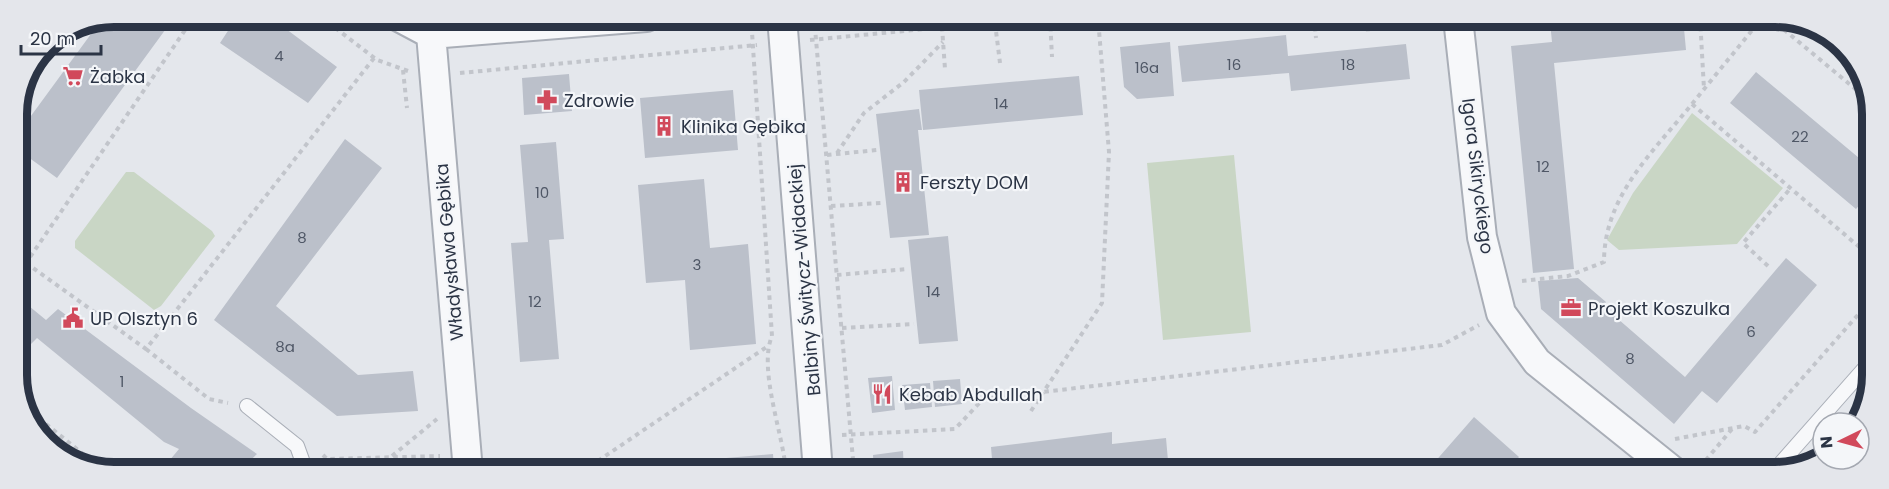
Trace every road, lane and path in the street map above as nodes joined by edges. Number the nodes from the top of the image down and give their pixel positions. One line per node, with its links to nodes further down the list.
1 (187, 27): 38 (path)
2 (418, 27): 18 (street)
3 (520, 27): 18 (street)
4 (752, 27): 22 (path)
5 (814, 27): 20 (path)
6 (942, 27): 20 (path); 21 (path)
7 (995, 27): 26 (path)
8 (1050, 27): 24 (path)
9 (1099, 27): 50 (path)
10 (1315, 27): 19 (path)
11 (1368, 27): 17 (path)
12 (1459, 27): 45 (street, Igora Sikiryckiego)
13 (1701, 27): 28 (path)
14 (1755, 27): 28 (path)
15 (1782, 28): 29 (path)
16 (783, 30): 20 (path); 22 (path); 65 (street, Balbiny Świtycz-Widackiej)
17 (1368, 32)
18 (431, 34): 62 (street, Władysława Gębika)
19 (1316, 38)
20 (815, 40): 33 (path)
21 (943, 42): 27 (path); 32 (path)
22 (754, 45): 23 (path); 48 (path)
23 (648, 54)
24 (1052, 57)
25 (374, 58): 39 (path)
26 (999, 63)
27 (945, 69)
28 (1704, 89): 30 (path)
29 (1859, 93)
30 (1692, 104): 34 (path); 43 (path)
31 (877, 150): 32 (path)
32 (837, 153): 33 (path)
33 (827, 155): 36 (path)
34 (1790, 189): 37 (path); 40 (path)
35 (881, 203): 36 (path)
36 (831, 206): 42 (path)
37 (1862, 250)
38 (27, 262)
39 (27, 264)
40 (1768, 266)
41 (908, 269): 42 (path)
42 (837, 275): 47 (path)
43 (1518, 281)
44 (1862, 309): 55 (path)
45 (1501, 313): 50 (path); 67 (street, Igora Sikiryckiego)
46 (914, 324): 47 (path)
47 (842, 328): 56 (path)
48 (768, 346): 63 (path); 64 (path)
49 (1862, 370): 69 (lane)
50 (1044, 392): 52 (path); 56 (path)
51 (247, 406): 61 (lane)
52 (1031, 411)
53 (39, 417): 59 (path)
54 (440, 417): 60 (path)
55 (1732, 429): 58 (path); 68 (path)
56 (850, 434): 57 (path); 66 (path)
57 (838, 435)
58 (1669, 441)
59 (87, 457)
60 (391, 457)
61 (303, 462)
62 (467, 462)
63 (596, 462)
64 (785, 462)
65 (818, 462)
66 (853, 462)
67 (1662, 462)
68 (1705, 462)
69 (1782, 462)

